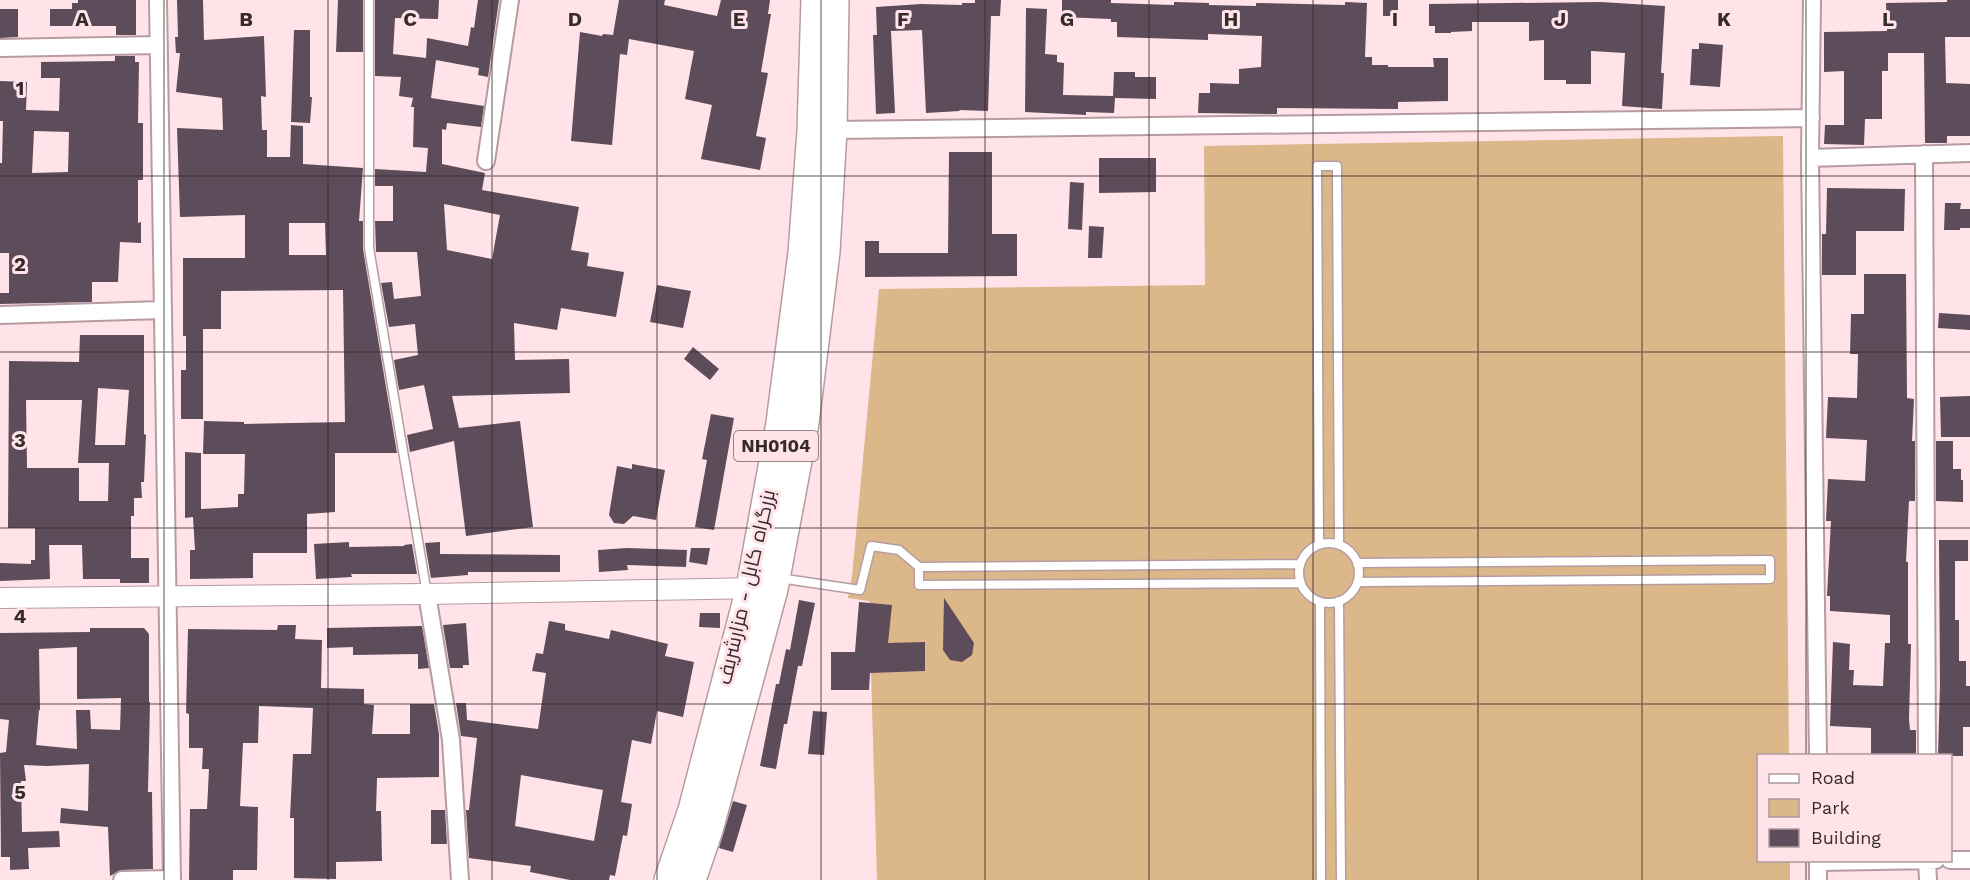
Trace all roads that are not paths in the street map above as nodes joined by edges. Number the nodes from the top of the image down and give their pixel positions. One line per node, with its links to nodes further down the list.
1 (158, 0): 7 (street)
2 (369, 0): 25 (lane)
3 (510, 0): 14 (street)
4 (815, 0): 24 (highway, بزرگراه کابل - مزارشریف / NH0104)
5 (835, 0): 10 (highway, بزرگراه کابل - مزارشریف / NH0104)
6 (1812, 0): 9 (street)
7 (159, 45): 8 (street); 15 (street)
8 (0, 48)
9 (1811, 118): 10 (street); 13 (street)
10 (833, 130): 24 (highway, بزرگراه کابل - مزارشریف / NH0104)
11 (1970, 153): 12 (street)
12 (1924, 154): 13 (street); 31 (street)
13 (1810, 158): 30 (street)
14 (486, 161)
15 (162, 310): 16 (street); 26 (street)
16 (0, 315)
17 (1319, 544): 18 (lane); 18 (lane); 20 (lane)
18 (1339, 544): 19 (lane)
19 (1358, 563): 23 (lane); 23 (lane)
20 (1300, 564): 21 (lane); 22 (lane)
21 (919, 567): 22 (lane); 24 (lane)
22 (1300, 582): 29 (lane)
23 (1358, 582): 28 (lane)
24 (767, 585): 25 (street); 39 (highway, بزرگراه کابل - مزارشریف / NH0104); 40 (highway, بزرگراه کابل - مزارشریف / NH0104)
25 (427, 594): 26 (street); 38 (street)
26 (167, 597): 27 (street); 36 (street)
27 (0, 598)
28 (1339, 601): 29 (lane); 42 (lane)
29 (1320, 602): 41 (lane)
30 (1818, 754)
31 (1927, 754)
32 (1952, 860): 33 (street)
33 (1970, 860)
34 (1818, 862): 43 (street)
35 (1927, 862): 44 (street)
36 (172, 879): 37 (street)
37 (122, 880)
38 (460, 880)
39 (668, 880)
40 (692, 880)
41 (1321, 880)
42 (1341, 880)
43 (1818, 880)
44 (1928, 880)

